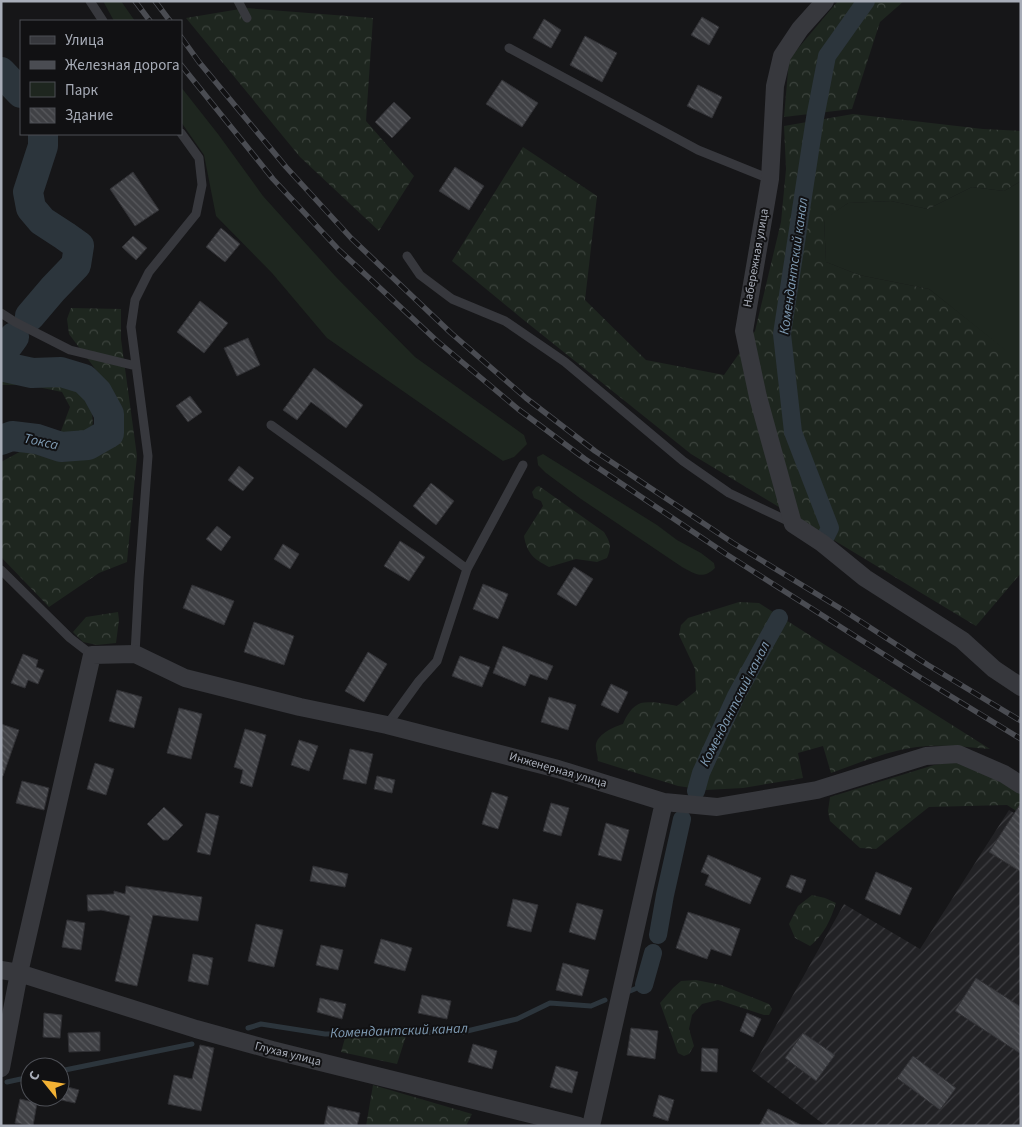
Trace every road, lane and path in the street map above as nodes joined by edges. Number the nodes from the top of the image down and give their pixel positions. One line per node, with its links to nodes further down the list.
1 (90, 1): 5 (lane)
2 (238, 1): 4 (lane)
3 (825, 1): 8 (street, Набережная улица)
4 (247, 18)
5 (102, 20)
6 (509, 48): 8 (lane)
7 (182, 134): 11 (lane)
8 (770, 179): 14 (street, Набережная улица)
9 (407, 256): 14 (lane)
10 (1, 313): 11 (lane)
11 (136, 366): 17 (lane)
12 (271, 426): 15 (lane)
13 (523, 465): 15 (lane)
14 (793, 524): 19 (street)
15 (467, 569): 20 (lane)
16 (1, 570): 18 (lane)
17 (135, 654): 18 (street, Инженерная улица); 20 (street, Инженерная улица)
18 (92, 655): 24 (street)
19 (1021, 687)
20 (387, 725): 22 (street, Инженерная улица)
21 (1021, 785): 22 (street, Инженерная улица)
22 (664, 802): 27 (street)
23 (1, 970): 24 (street, Глухая улица)
24 (19, 973): 25 (street); 26 (street, Глухая улица)
25 (1, 1068)
26 (579, 1126)
27 (591, 1126)

